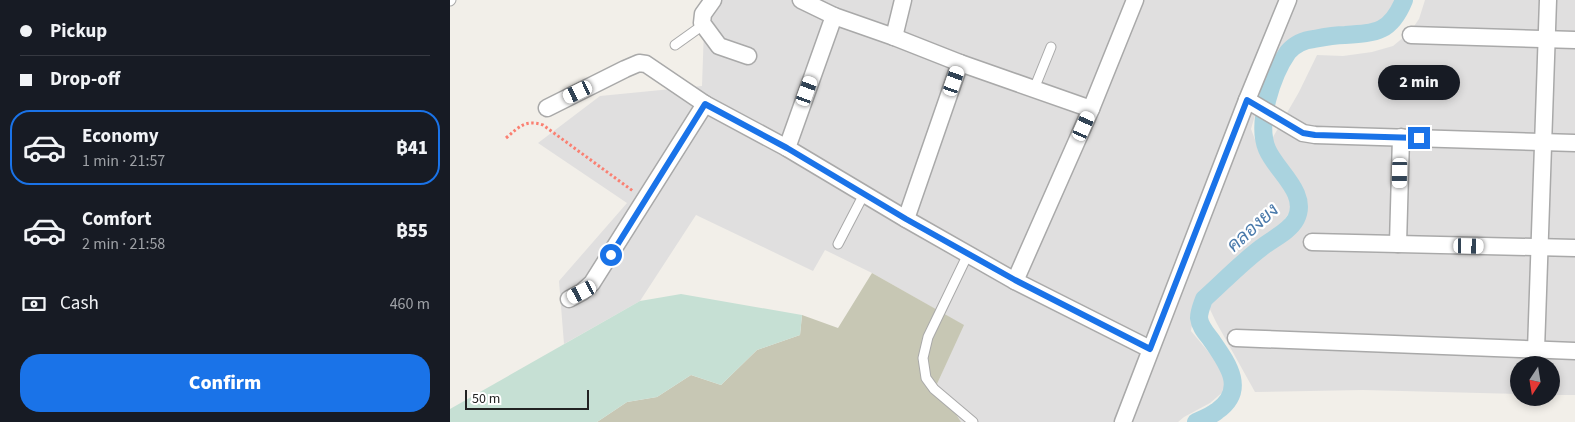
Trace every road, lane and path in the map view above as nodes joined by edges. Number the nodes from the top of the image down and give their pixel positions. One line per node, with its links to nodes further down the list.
1 (713, 0): 8 (street)
2 (801, 0): 7 (street)
3 (903, 0): 10 (street)
4 (1135, 0): 21 (street)
5 (1288, 0): 18 (street)
6 (1548, 0): 11 (street)
7 (834, 16): 10 (street); 26 (street)
8 (704, 25): 13 (lane); 15 (street)
9 (1411, 35): 11 (street)
10 (894, 37): 16 (street)
11 (1546, 39): 12 (street); 24 (street)
12 (1575, 40)
13 (675, 45)
14 (1051, 47): 17 (lane)
15 (748, 56)
16 (960, 63): 17 (street); 29 (street)
17 (1034, 89): 21 (street)
18 (1252, 101): 23 (street); 39 (street)
19 (705, 104): 20 (street); 26 (street); 28 (street)
20 (547, 108)
21 (1091, 109): 36 (street)
22 (506, 138): 28 (path)
23 (1401, 138): 24 (street); 32 (street)
24 (1543, 142): 25 (street); 33 (street)
25 (1575, 143)
26 (787, 148): 27 (street)
27 (864, 194): 29 (street); 31 (lane)
28 (646, 200): 37 (street)
29 (906, 219): 35 (street)
30 (1312, 242): 32 (street)
31 (838, 244)
32 (1398, 244): 33 (street)
33 (1539, 248): 34 (street); 40 (street)
34 (1575, 248)
35 (968, 254): 36 (street); 42 (lane)
36 (1015, 280): 39 (street)
37 (569, 299)
38 (1236, 338): 40 (street)
39 (1150, 349): 43 (street)
40 (1536, 350): 41 (street)
41 (1575, 351)
42 (973, 422)
43 (1123, 422)

